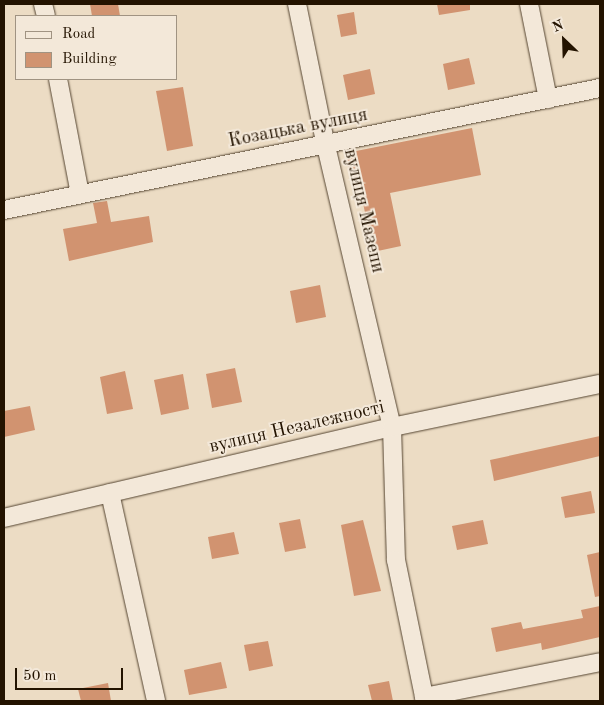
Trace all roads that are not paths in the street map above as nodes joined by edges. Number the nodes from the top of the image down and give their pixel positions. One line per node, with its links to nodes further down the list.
1 (297, 4): 6 (street, вулиця Мазепи)
2 (529, 4): 5 (street)
3 (58, 80): 7 (street)
4 (600, 88): 5 (street, Козацька вулиця)
5 (548, 98): 6 (street, Козацька вулиця)
6 (326, 146): 7 (street, Козацька вулиця); 10 (street, вулиця Мазепи)
7 (80, 194): 8 (street, Козацька вулиця)
8 (4, 210)
9 (600, 384): 10 (street, вулиця Незалежності)
10 (392, 427): 11 (street, вулиця Незалежності); 14 (street, вулиця Мазепи)
11 (110, 493): 12 (street, вулиця Незалежності); 15 (street)
12 (4, 518)
13 (600, 662): 14 (street)
14 (425, 699)
15 (156, 701)

